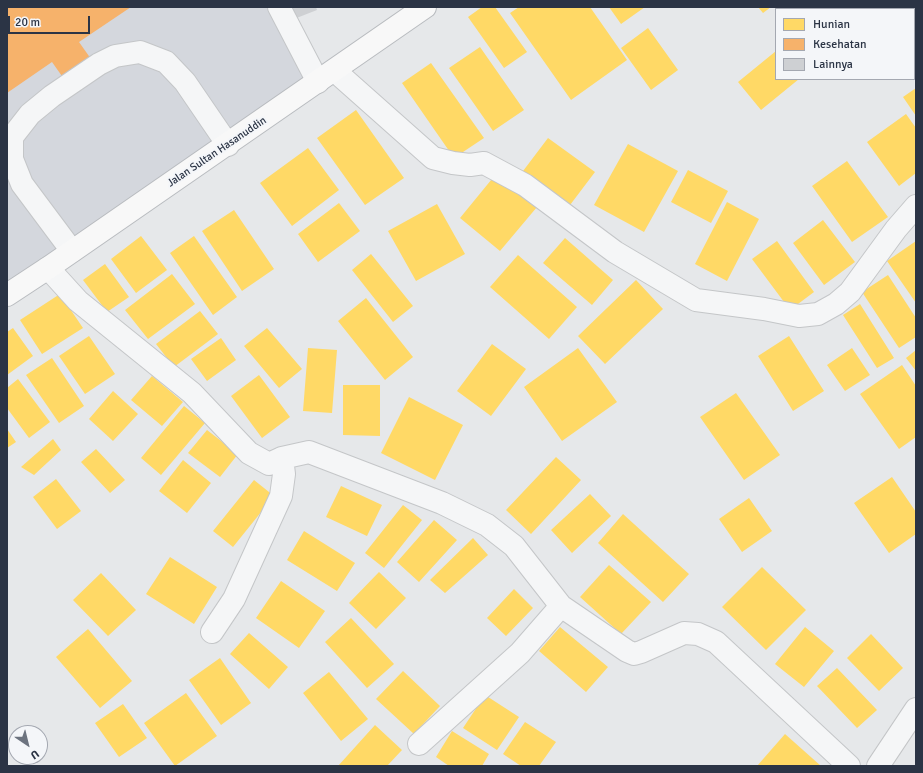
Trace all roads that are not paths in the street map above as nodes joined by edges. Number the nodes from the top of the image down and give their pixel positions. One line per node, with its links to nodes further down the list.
1 (279, 7): 3 (street)
2 (425, 7): 3 (highway, Jalan Sultan Hasanuddin)
3 (326, 76): 4 (highway, Jalan Sultan Hasanuddin); 5 (street)
4 (228, 144): 6 (highway, Jalan Sultan Hasanuddin); 6 (street)
5 (916, 206)
6 (72, 251): 7 (highway, Jalan Sultan Hasanuddin)
7 (48, 268): 8 (highway, Jalan Sultan Hasanuddin); 9 (street)
8 (7, 295)
9 (282, 458): 10 (street); 11 (street)
10 (561, 606): 13 (street); 14 (street)
11 (212, 632)
12 (916, 709): 15 (street)
13 (419, 744)
14 (849, 766)
15 (878, 766)

